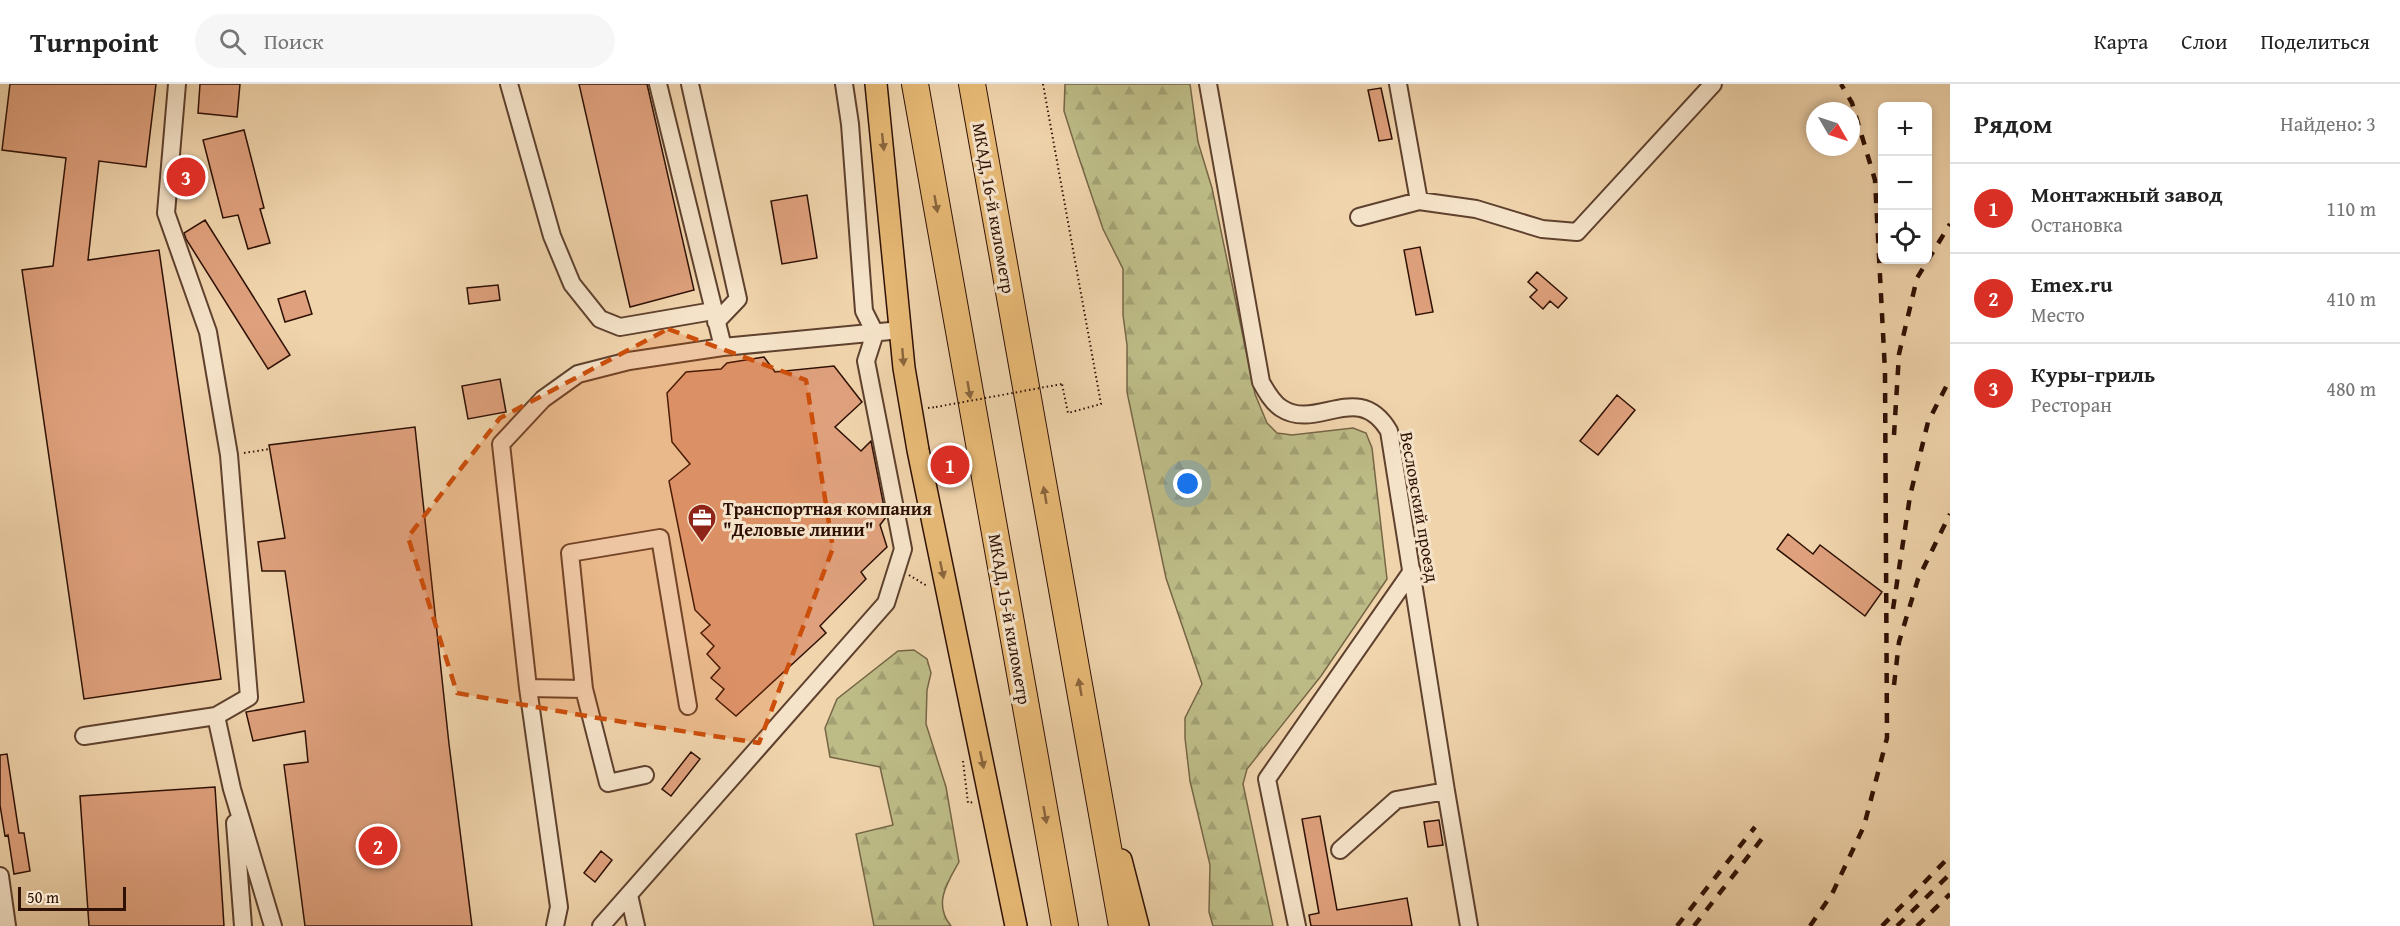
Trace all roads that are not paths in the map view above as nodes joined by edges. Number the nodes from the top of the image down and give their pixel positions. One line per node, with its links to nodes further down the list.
1 (177, 84): 22 (street)
2 (509, 84): 14 (street)
3 (658, 84): 14 (street)
4 (690, 84): 14 (street)
5 (844, 84): 16 (street)
6 (876, 84): 15 (main road, one-way to 15)
7 (915, 84): 38 (highway, МКАД, 15-й километр, one-way to 38)
8 (972, 84): 24 (highway, МКАД, 16-й километр, one-way to 8)
9 (1208, 84): 18 (street, Весловский проезд)
10 (1398, 84): 12 (street)
11 (1713, 84): 12 (street)
12 (1419, 201): 13 (street)
13 (1359, 217)
14 (715, 317): 17 (street)
15 (901, 330): 16 (street); 37 (main road, one-way to 37)
16 (875, 333): 17 (street); 30 (street)
17 (723, 347): 19 (street)
18 (1412, 571): 27 (street, Весловский проезд); 41 (street)
19 (528, 688): 20 (street); 34 (street)
20 (584, 689): 21 (street); 25 (street)
21 (688, 706)
22 (216, 716): 23 (street); 26 (street)
23 (84, 736)
24 (1090, 745): 39 (highway); 40 (main road)
25 (645, 775)
26 (232, 789): 32 (street); 33 (street)
27 (1446, 791): 28 (street); 42 (street, Весловский проезд)
28 (1340, 850)
29 (0, 876): 31 (street)
30 (629, 895): 35 (street); 36 (street)
31 (7, 926)
32 (243, 926)
33 (273, 926)
34 (555, 926)
35 (601, 926)
36 (636, 926)
37 (1016, 926)
38 (1065, 926)
39 (1122, 926)
40 (1138, 926)
41 (1297, 926)
42 (1469, 926)

